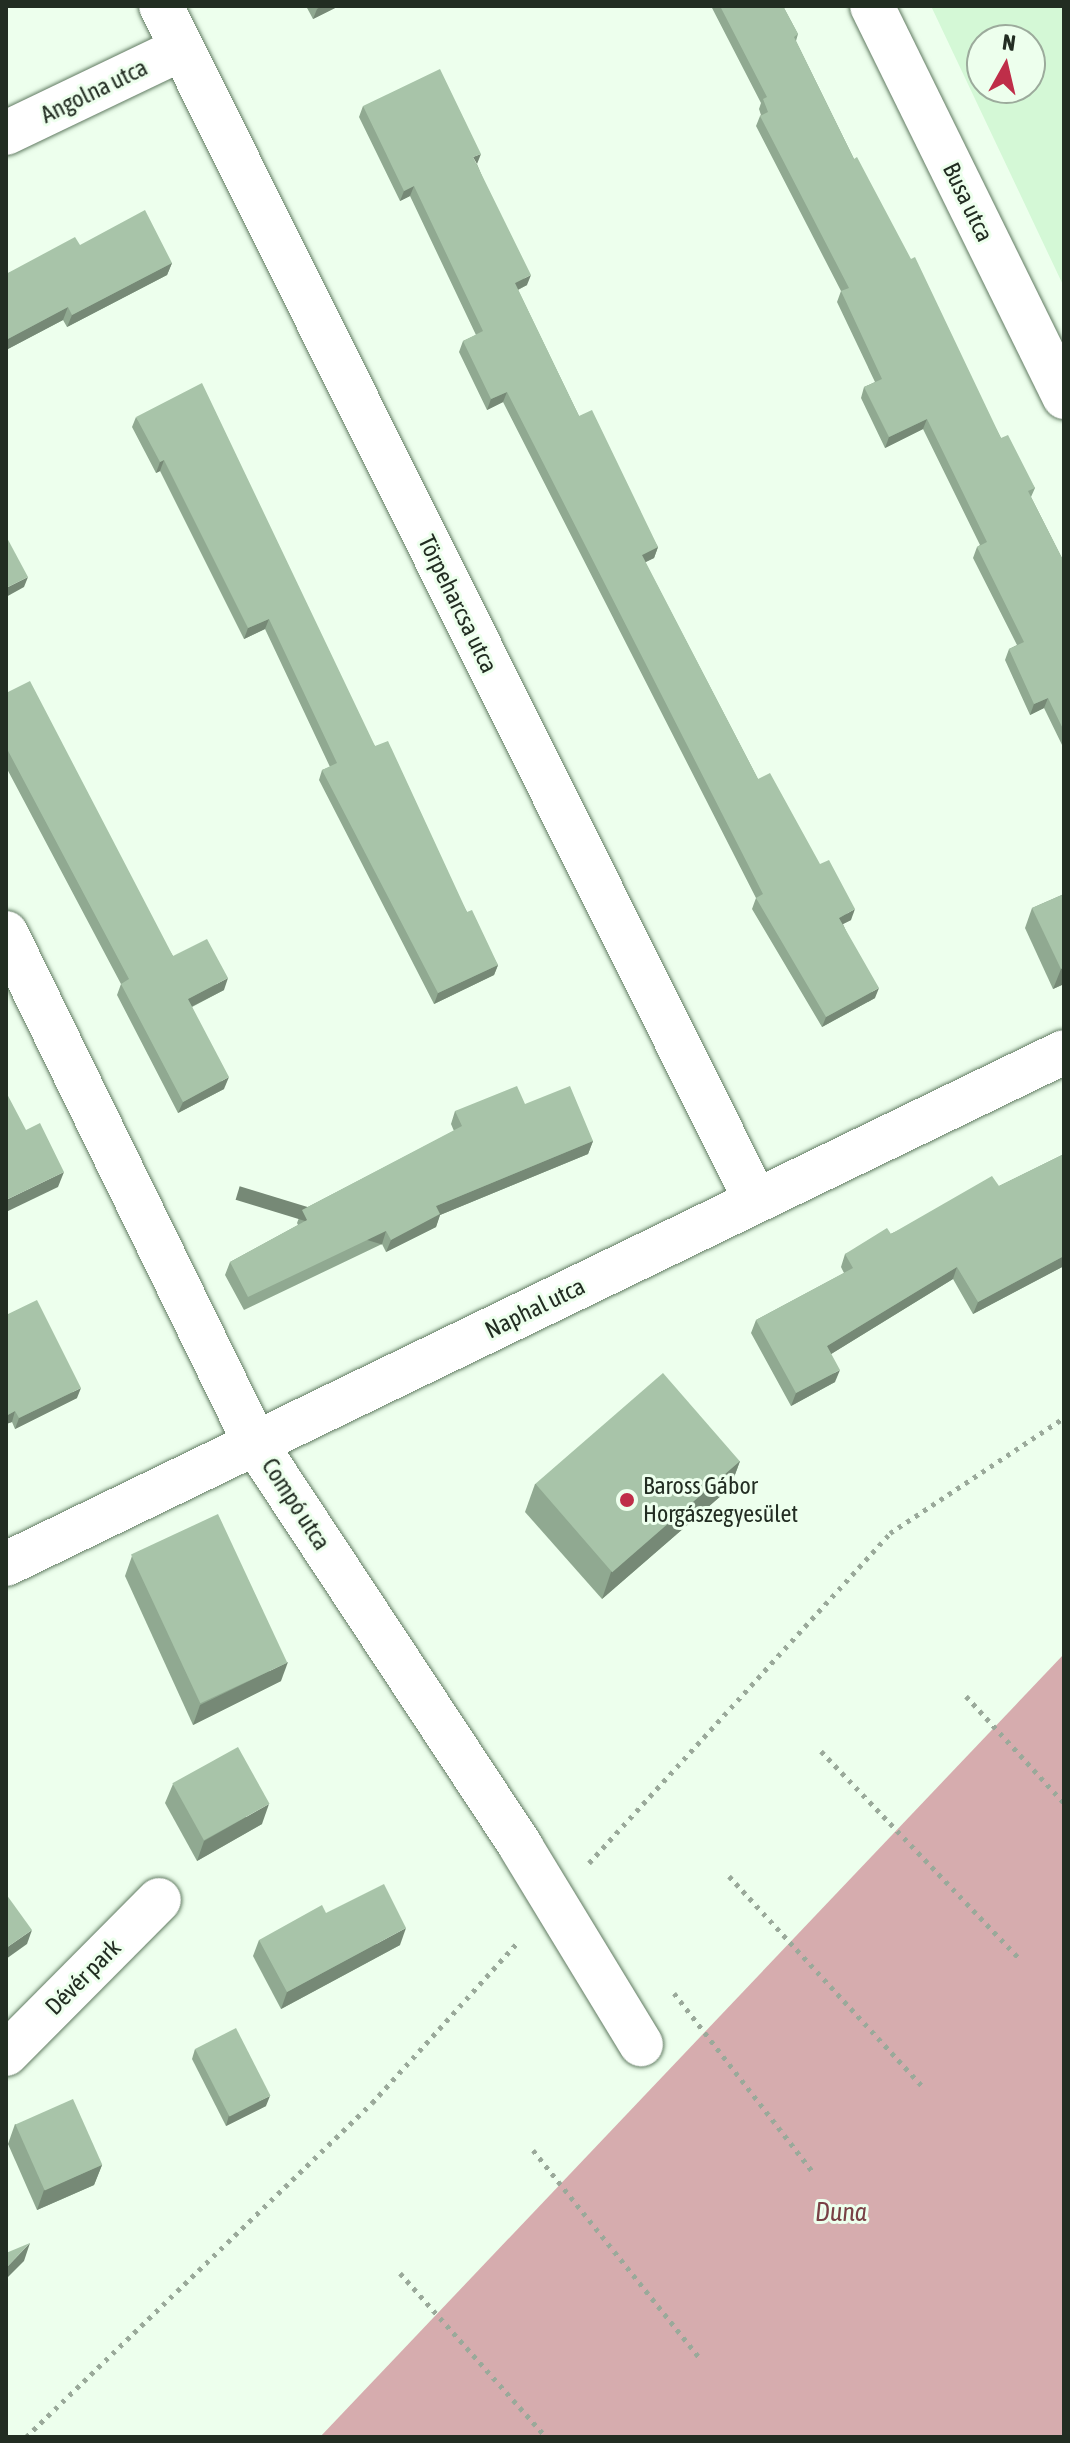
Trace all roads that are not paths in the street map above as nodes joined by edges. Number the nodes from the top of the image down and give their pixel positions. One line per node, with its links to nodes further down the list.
1 (161, 6): 3 (street, Törpeharcsa utca)
2 (872, 6): 5 (street, Busa utca)
3 (181, 49): 4 (street, Angolna utca); 8 (street, Törpeharcsa utca)
4 (6, 133)
5 (1064, 397)
6 (6, 933): 9 (street, Compó utca)
7 (1064, 1052): 8 (street, Naphal utca)
8 (756, 1201): 9 (street, Naphal utca)
9 (255, 1443): 10 (street, Naphal utca); 12 (street, Compó utca)
10 (6, 1564)
11 (159, 1900): 13 (street, Dévér park)
12 (641, 2044)
13 (6, 2054)

